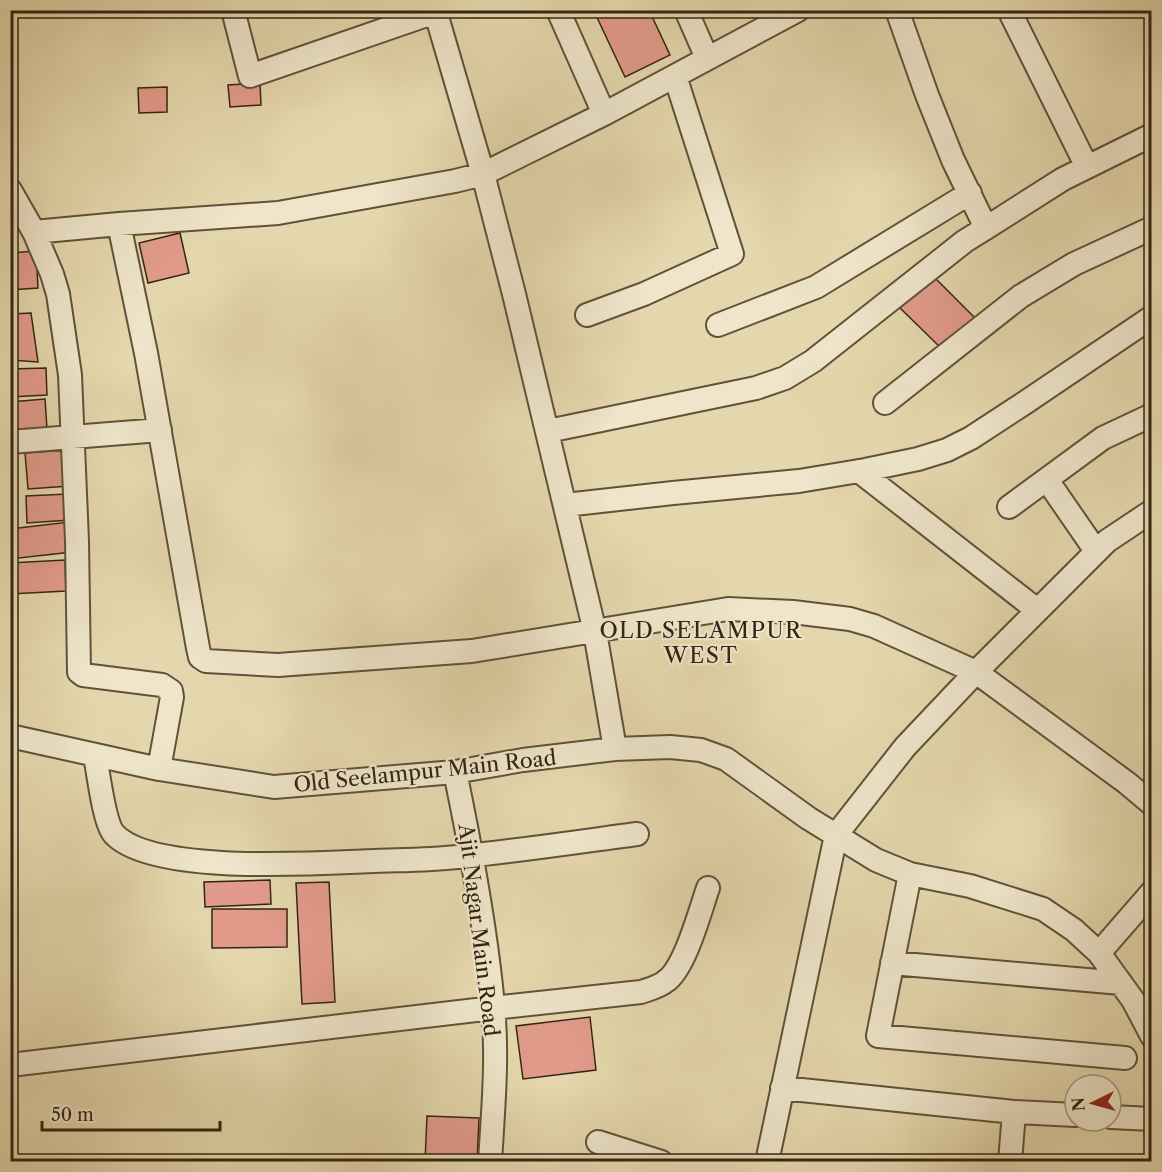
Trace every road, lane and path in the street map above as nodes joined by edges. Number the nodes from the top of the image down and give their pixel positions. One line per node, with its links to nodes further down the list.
1 (233, 10): 7 (street)
2 (558, 10): 10 (street)
3 (686, 10): 8 (street)
4 (798, 10): 8 (street)
5 (897, 10): 15 (street)
6 (1009, 10): 12 (street)
7 (438, 11): 13 (street)
8 (707, 58): 9 (street)
9 (675, 76): 10 (street); 20 (street)
10 (604, 114): 13 (street)
11 (1152, 135): 12 (street)
12 (1087, 167): 17 (street)
13 (483, 174): 16 (street); 26 (street)
14 (10, 190): 19 (street)
15 (970, 193): 17 (street); 22 (street)
16 (118, 224): 19 (street); 25 (street)
17 (986, 228): 26 (street)
18 (1152, 228): 23 (street)
19 (34, 232): 27 (street)
20 (587, 315)
21 (1152, 317): 29 (street)
22 (718, 325)
23 (885, 403)
24 (1152, 415): 30 (street)
25 (160, 430): 27 (street); 36 (street)
26 (548, 431): 31 (street)
27 (73, 437): 28 (street); 41 (street)
28 (10, 442)
29 (859, 471): 31 (street); 35 (street)
30 (1047, 480): 32 (street); 34 (street)
31 (565, 505): 36 (street)
32 (1009, 507)
33 (1152, 511): 34 (street)
34 (1096, 551): 35 (street)
35 (1037, 610): 37 (street)
36 (595, 632): 37 (street); 39 (street)
37 (976, 672): 43 (street); 45 (street)
38 (10, 736): 40 (street, Old Seelampur Main Road)
39 (615, 749): 42 (street, Old Seelampur Main Road); 45 (street, Old Seelampur Main Road)
40 (95, 755): 41 (street, Old Seelampur Main Road); 46 (street)
41 (159, 769): 42 (street, Old Seelampur Main Road)
42 (455, 772): 46 (street, Ajit Nagar Main Road)
43 (1152, 804)
44 (637, 834): 46 (street)
45 (836, 835): 47 (street, Old Seelampur Main Road); 57 (street)
46 (472, 855): 53 (street, Ajit Nagar Main Road)
47 (910, 874): 50 (street, Old Seelampur Main Road); 51 (street)
48 (708, 888): 53 (street)
49 (1152, 892): 50 (street)
50 (1099, 953): 52 (street, Old Seelampur Main Road)
51 (892, 963): 52 (street); 55 (street)
52 (1121, 983): 54 (street, Old Seelampur Main Road)
53 (493, 1008): 56 (street); 63 (street, Ajit Nagar Main Road)
54 (1152, 1036)
55 (1125, 1058)
56 (10, 1065)
57 (782, 1088): 58 (street); 65 (street)
58 (1014, 1112): 59 (street); 66 (street)
59 (1063, 1114)
60 (1123, 1118): 61 (street)
61 (1152, 1119)
62 (598, 1142): 64 (street)
63 (490, 1161)
64 (661, 1161)
65 (767, 1161)
66 (1010, 1161)

